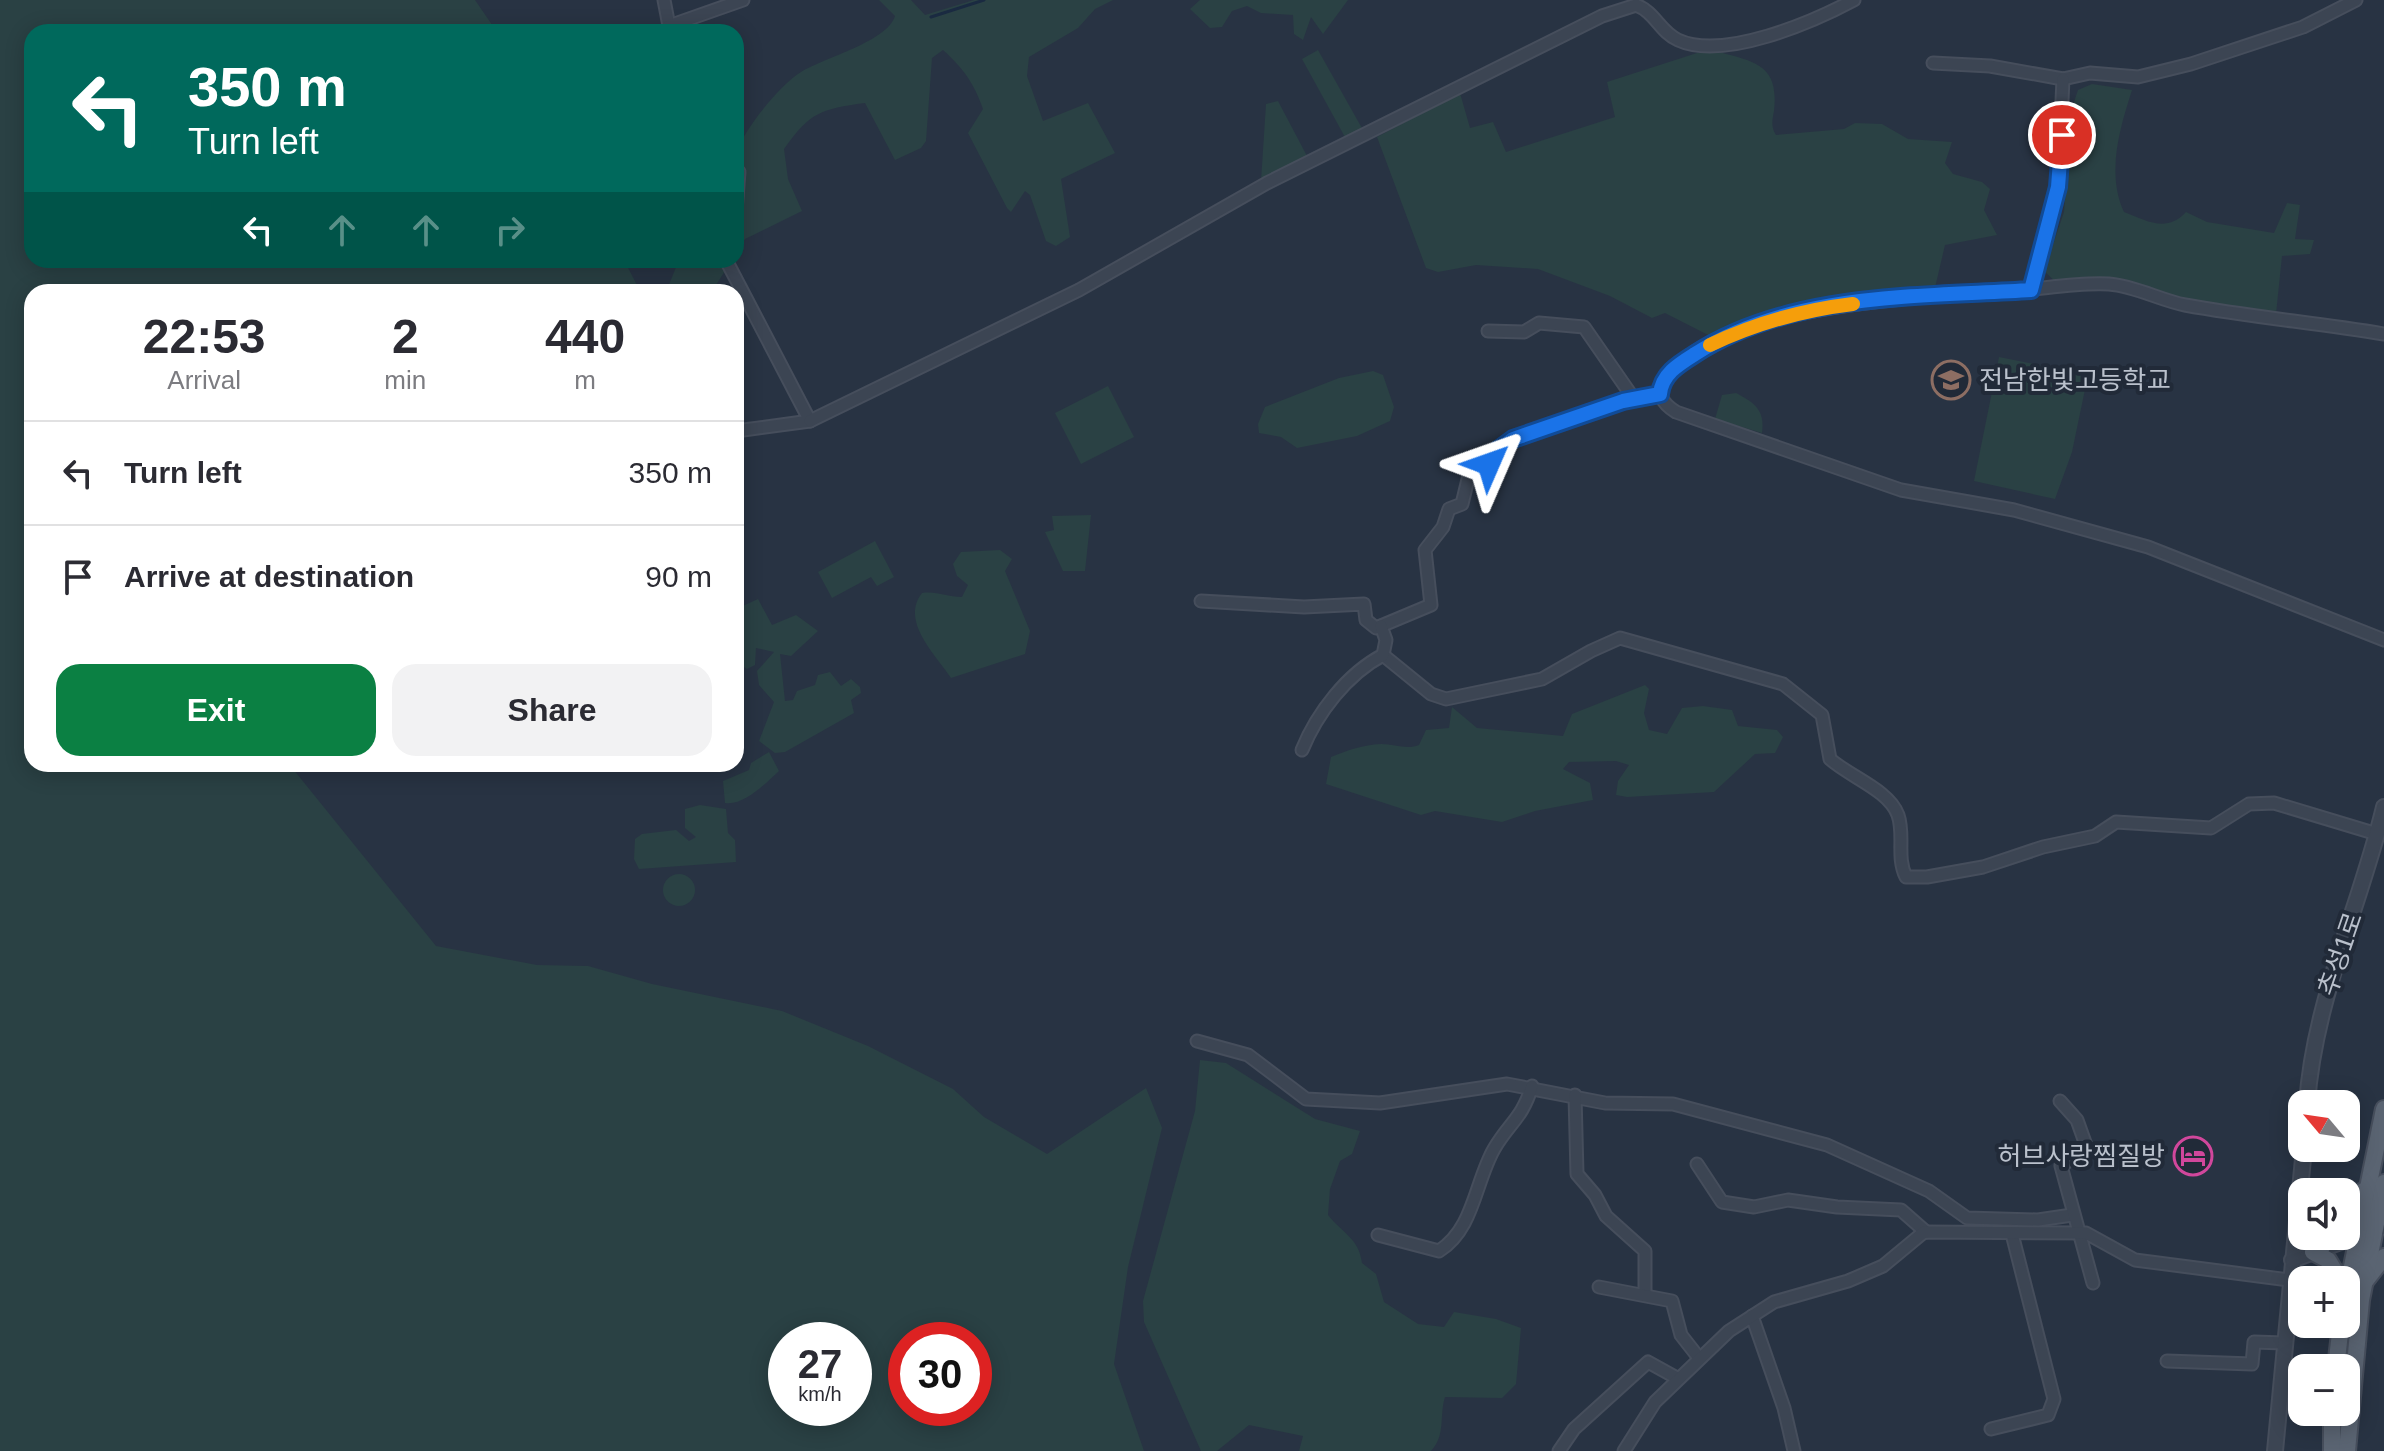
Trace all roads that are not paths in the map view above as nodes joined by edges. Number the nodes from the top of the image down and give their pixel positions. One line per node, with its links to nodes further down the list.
1 (664, 0): 5 (street)
2 (743, 0): 6 (street)
3 (1854, 0): 15 (street)
4 (2356, 0): 8 (street)
5 (668, 24)
6 (682, 24)
7 (1933, 63): 8 (street)
8 (2063, 79): 9 (street)
9 (2031, 290): 12 (street); 13 (street)
10 (744, 294): 15 (street)
11 (1488, 331): 14 (street)
12 (2384, 332)
13 (1660, 394): 14 (street); 19 (street)
14 (1634, 399): 18 (street)
15 (810, 421): 16 (street)
16 (744, 430)
17 (1201, 601): 18 (street)
18 (1381, 626): 20 (street)
19 (2384, 640)
20 (1383, 655): 21 (street); 23 (street)
21 (1302, 750)
22 (2384, 807): 23 (street, 추성1로)
23 (2377, 834): 26 (street, 추성1로)
24 (1197, 1041): 25 (street)
25 (1532, 1086): 27 (street); 39 (street)
26 (2309, 1090)
27 (1575, 1095): 34 (street); 50 (street)
28 (2060, 1101): 34 (street)
29 (2384, 1109): 32 (main road)
30 (2302, 1162): 42 (street)
31 (1697, 1164): 36 (street)
32 (2376, 1183): 33 (main road); 35 (main road)
33 (2360, 1201)
34 (2072, 1215): 37 (street)
35 (2371, 1231): 44 (main road); 46 (main road)
36 (1926, 1232): 38 (street); 51 (street)
37 (2080, 1233): 38 (street); 45 (street); 47 (street)
38 (2012, 1234): 57 (street)
39 (1378, 1235)
40 (2313, 1250): 42 (street)
41 (2384, 1257): 46 (main road)
42 (2292, 1260): 43 (street)
43 (2291, 1266)
44 (2358, 1266)
45 (2288, 1280)
46 (2365, 1281): 63 (main road)
47 (2093, 1283)
48 (1599, 1287): 50 (street)
49 (2288, 1293): 52 (street)
50 (1645, 1295): 53 (street)
51 (1752, 1316): 53 (street); 60 (street)
52 (2284, 1343): 54 (street); 61 (street)
53 (1699, 1358): 55 (street)
54 (2167, 1361)
55 (1677, 1378): 58 (street); 59 (street)
56 (2332, 1426): 62 (main road)
57 (1991, 1429)
58 (1559, 1451)
59 (1624, 1451)
60 (1794, 1451)
61 (2275, 1451)
62 (2332, 1451)
63 (2347, 1451)

